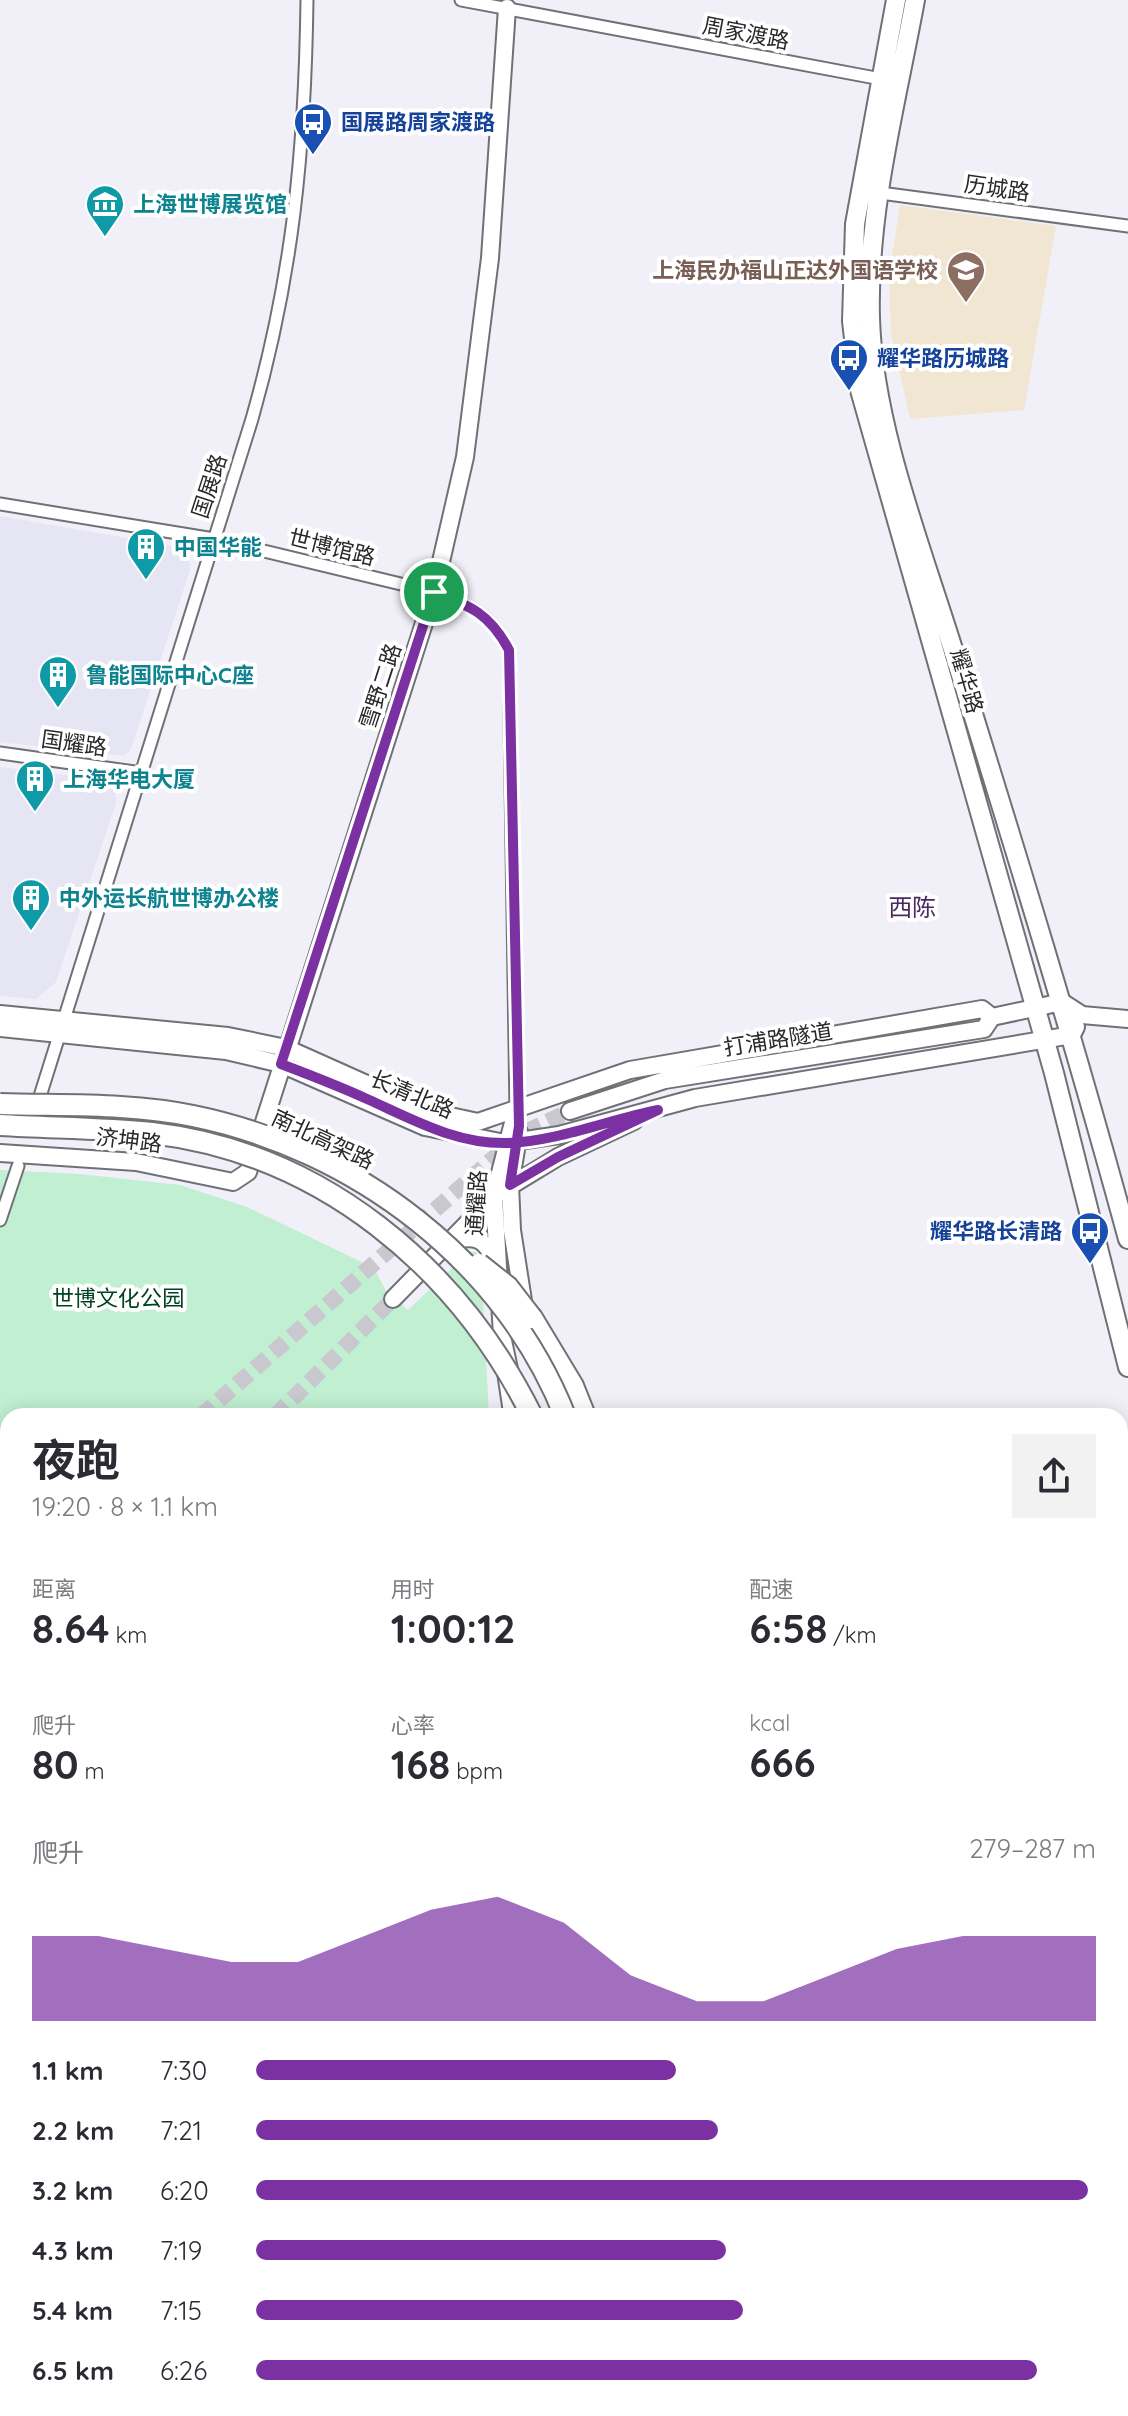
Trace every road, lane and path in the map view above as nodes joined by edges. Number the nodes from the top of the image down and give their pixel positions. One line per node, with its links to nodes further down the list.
1 (307, 0): 10 (street, 国展路)
2 (461, 0): 5 (street, 周家渡路)
3 (896, 0): 6 (main road, 耀华路)
4 (915, 0): 7 (main road, 耀华路)
5 (507, 8): 6 (street, 周家渡路); 11 (main road, 雪野二路)
6 (881, 79): 7 (main road, 耀华路)
7 (870, 192): 8 (street, 历城路); 14 (main road, 耀华路); 15 (main road, 耀华路)
8 (1128, 226)
9 (0, 504): 10 (street, 世博馆路)
10 (214, 539): 11 (street, 世博馆路); 13 (street, 国展路)
11 (434, 592): 24 (main road, 雪野二路); 27 (street, 世博馆路)
12 (0, 753): 13 (street, 国耀路)
13 (142, 773): 20 (street, 国展路)
14 (1062, 1002): 15 (main road, 长清北路); 17 (main road); 22 (main road, 耀华路)
15 (1036, 1008): 18 (main road, 长清北路); 23 (main road, 耀华路)
16 (0, 1014): 20 (main road, 长清北路)
17 (1082, 1015): 19 (main road); 22 (main road)
18 (992, 1017): 27 (main road, 长清北路); 28 (main road, 打浦路隧道)
19 (1128, 1019)
20 (64, 1026): 21 (main road, 长清北路); 24 (main road, 长清北路); 32 (street, 国展路)
21 (0, 1028)
22 (1072, 1035): 23 (main road, 长清北路); 38 (main road, 耀华路)
23 (1045, 1040): 26 (main road, 长清北路); 43 (main road, 耀华路)
24 (284, 1056): 27 (main road, 长清北路); 30 (main road, 长清北路); 33 (main road, 雪野二路)
25 (0, 1104): 37 (highway, 南北高架路, bridge)
26 (658, 1110): 30 (main road, 长清北路); 34 (main road)
27 (516, 1111): 30 (main road, 通耀路)
28 (570, 1111)
29 (0, 1125): 45 (highway, 南北高架路, bridge)
30 (512, 1142): 34 (main road, 通耀路); 35 (main road, 通耀路)
31 (0, 1153): 32 (main road, 济坤路)
32 (19, 1160): 33 (main road, 济坤路); 36 (street, 国展路)
33 (248, 1172)
34 (510, 1185): 35 (main road); 47 (main road, 通耀路)
35 (494, 1196): 39 (main road); 40 (main road, 通耀路)
36 (0, 1220)
37 (430, 1231): 48 (highway, 南北高架路, bridge); 49 (highway, bridge)
38 (1128, 1239)
39 (452, 1240): 40 (main road); 41 (main road)
40 (495, 1262): 42 (main road, 通耀路)
41 (393, 1299)
42 (502, 1336): 44 (street); 46 (main road, 通耀路)
43 (1128, 1367)
44 (509, 1408)
45 (524, 1408)
46 (526, 1408)
47 (553, 1408)
48 (561, 1408)
49 (581, 1408)

